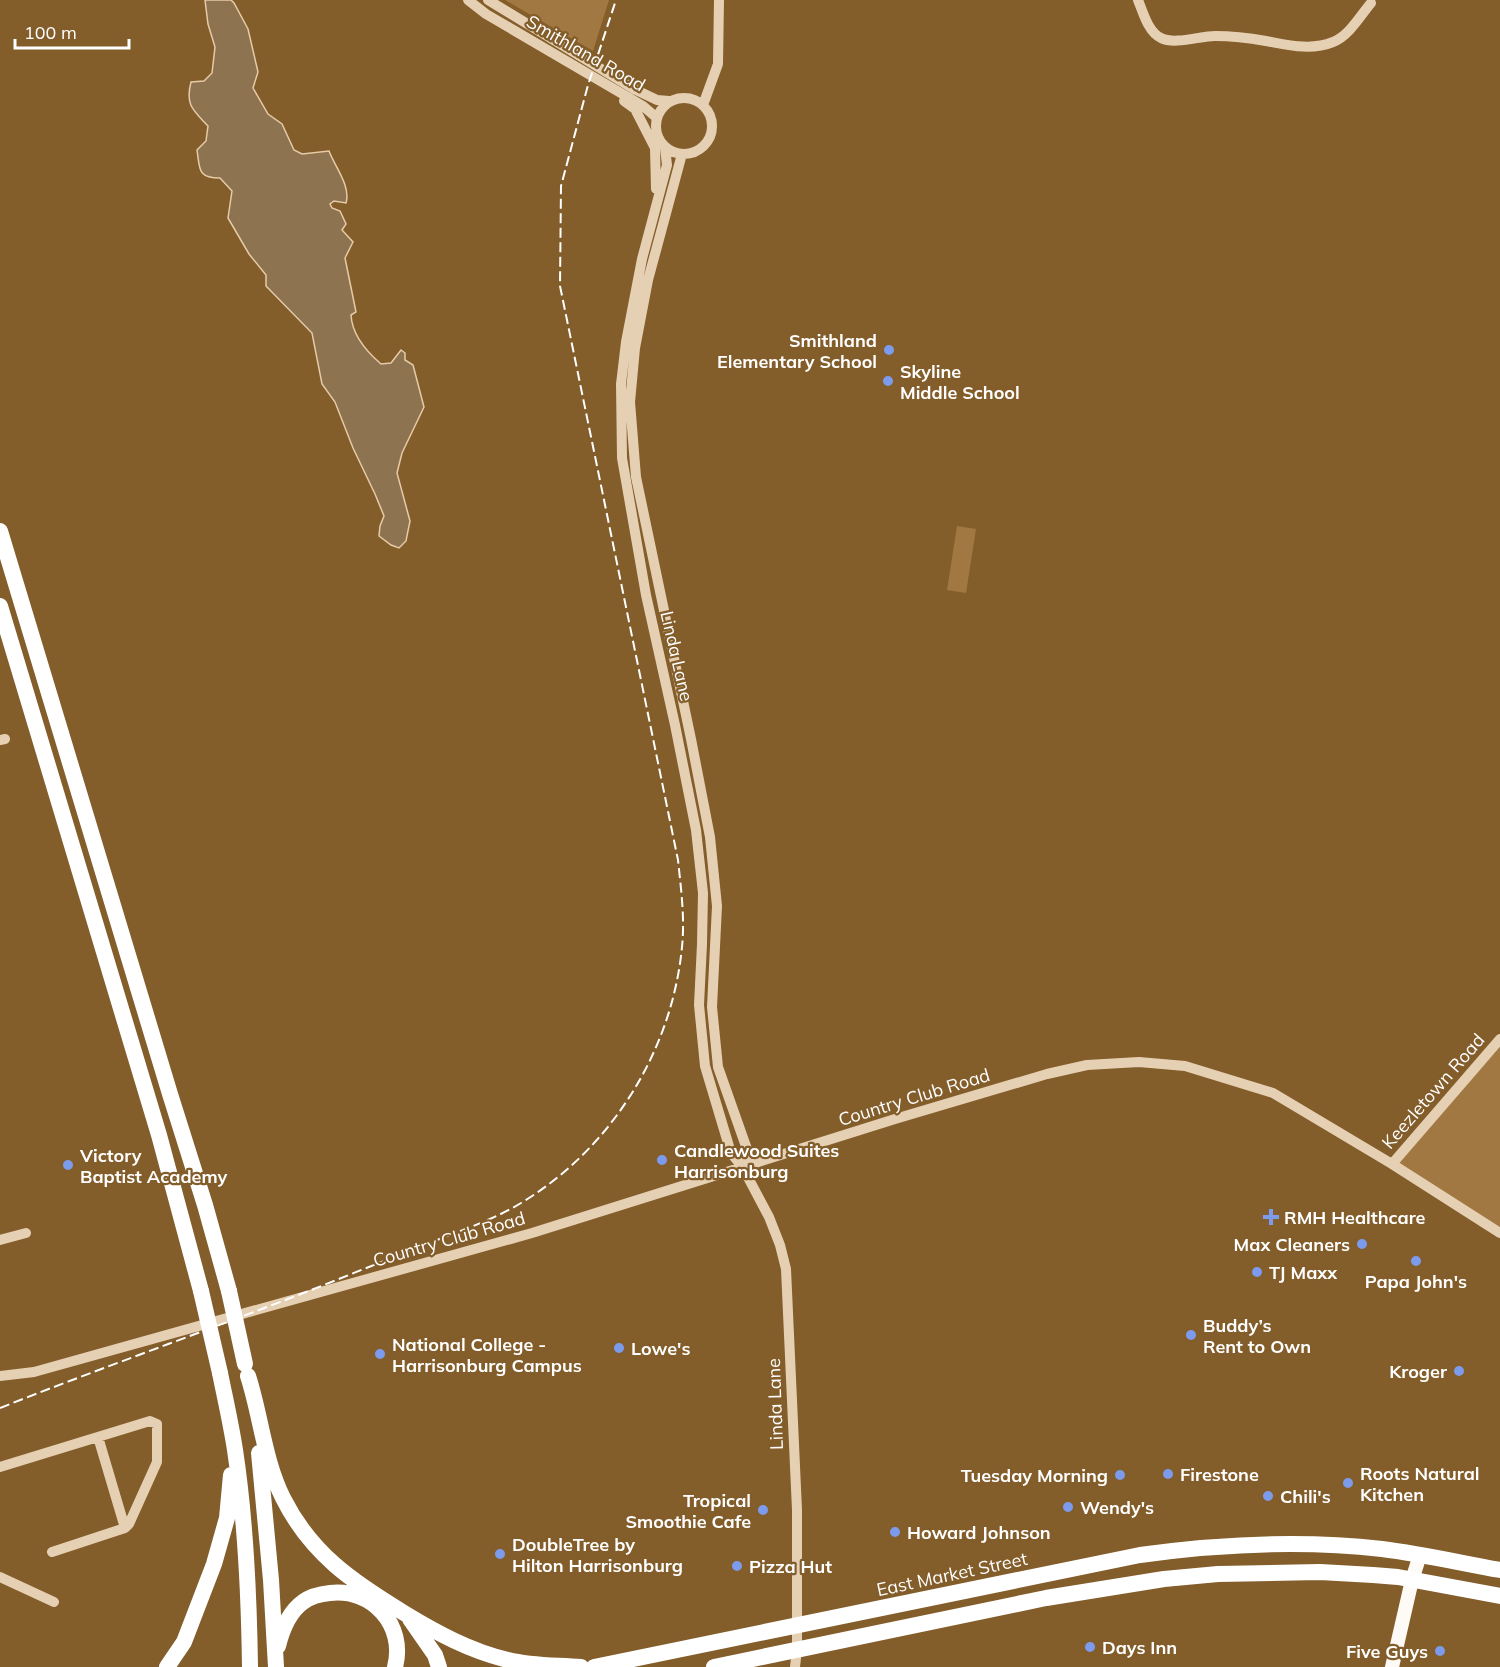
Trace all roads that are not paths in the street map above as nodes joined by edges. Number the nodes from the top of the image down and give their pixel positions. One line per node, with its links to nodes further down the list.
1 (468, 0): 6 (street, Smithland Road)
2 (488, 0): 7 (street, Smithland Road)
3 (719, 0): 8 (street)
4 (1138, 0): 5 (street)
5 (1371, 3)
6 (562, 58): 9 (street, Smithland Road); 12 (street)
7 (669, 102): 8 (street); 9 (street)
8 (699, 102): 11 (street)
9 (657, 118): 10 (street)
10 (665, 148): 11 (street); 12 (street, Linda Lane)
11 (682, 154): 17 (street, Linda Lane)
12 (657, 202): 17 (street, Linda Lane)
13 (0, 531): 21 (highway, bridge)
14 (0, 606): 23 (highway, bridge)
15 (1500, 1039): 16 (street, Keezletown Road)
16 (1392, 1164): 17 (street, Country Club Road); 19 (street, Country Club Road)
17 (744, 1168): 22 (street, Country Club Road); 39 (street, Linda Lane)
18 (26, 1233): 20 (street)
19 (1500, 1233)
20 (0, 1240)
21 (247, 1370): 38 (highway); 41 (highway)
22 (0, 1376)
23 (226, 1402): 42 (highway); 43 (highway)
24 (98, 1437): 25 (street); 26 (street); 26 (street)
25 (0, 1467)
26 (125, 1528): 27 (street)
27 (52, 1552)
28 (1420, 1555): 29 (highway, East Market Street); 30 (highway, East Market Street); 33 (main road)
29 (1098, 1563): 31 (highway, East Market Street); 35 (highway)
30 (1500, 1570)
31 (1040, 1575): 37 (highway); 39 (highway, East Market Street)
32 (0, 1576): 36 (street)
33 (1412, 1580): 34 (highway); 35 (highway); 50 (main road)
34 (1500, 1596)
35 (1046, 1598): 37 (highway)
36 (54, 1602)
37 (992, 1609): 40 (highway)
38 (406, 1614): 45 (highway); 46 (highway)
39 (798, 1625): 40 (street, Linda Lane); 47 (highway, East Market Street)
40 (797, 1649): 48 (highway); 49 (street, Linda Lane)
41 (275, 1666): 44 (highway)
42 (167, 1667)
43 (250, 1667)
44 (395, 1667)
45 (439, 1667)
46 (581, 1667)
47 (594, 1667)
48 (714, 1667)
49 (795, 1667)
50 (1392, 1667)

